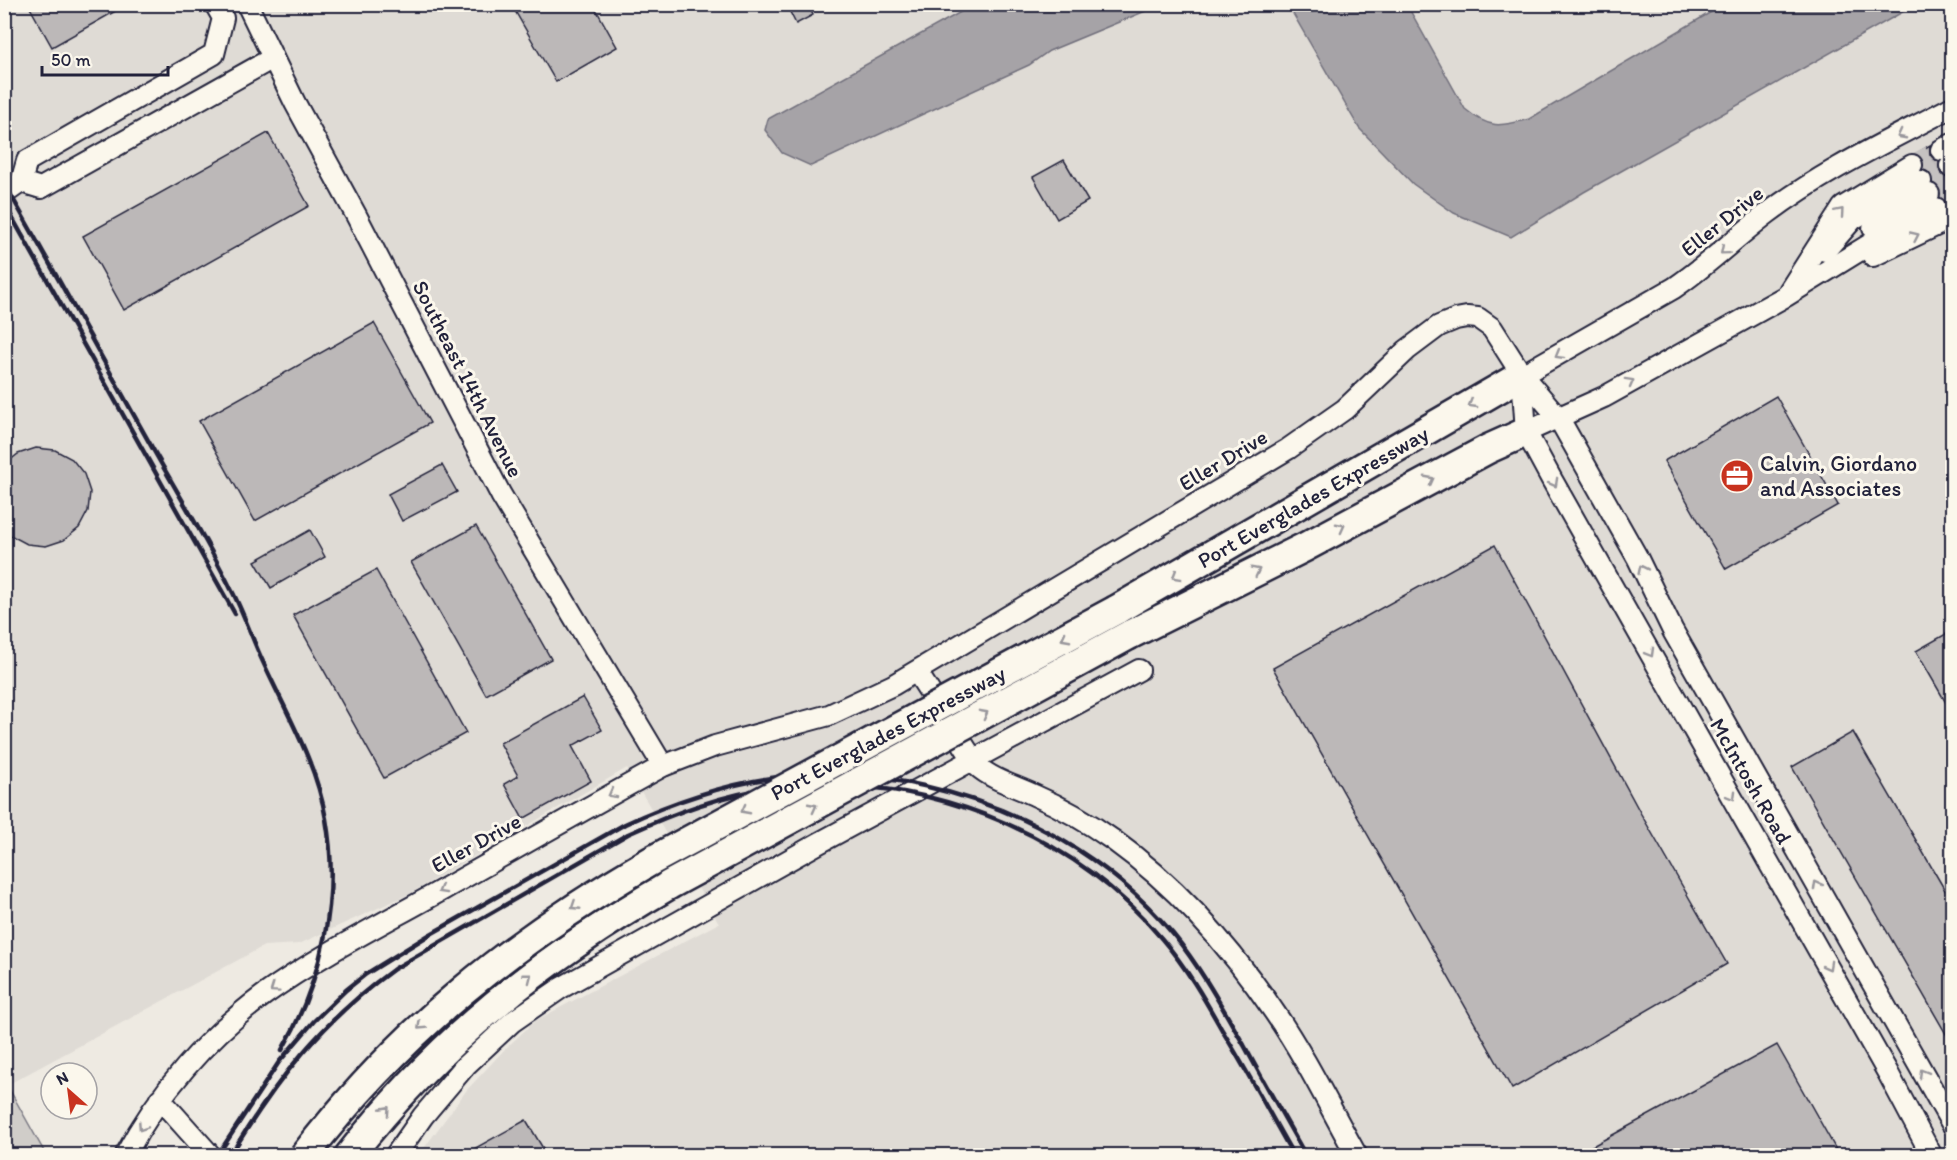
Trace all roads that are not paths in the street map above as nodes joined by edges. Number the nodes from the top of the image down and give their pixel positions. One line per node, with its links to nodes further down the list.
1 (215, 4): 5 (street)
2 (247, 4): 3 (street, Southeast 14th Avenue)
3 (273, 58): 5 (street); 15 (street, Southeast 14th Avenue)
4 (1953, 107): 9 (street, Eller Drive, one-way to 9)
5 (21, 182): 7 (street)
6 (1930, 193): 8 (street, one-way to 6); 8 (street); 8 (street, one-way to 6)
7 (4, 194)
8 (1786, 296): 10 (street, one-way to 8)
9 (1522, 375): 10 (street, Eller Drive); 11 (street, Eller Drive); 13 (street, Eller Drive); 20 (highway, Port Everglades Expressway, one-way to 20, bridge)
10 (1558, 417): 11 (street); 17 (street, McIntosh Road, one-way to 10)
11 (1526, 432): 21 (highway, Port Everglades Expressway, one-way to 11, bridge); 24 (street, McIntosh Road, one-way to 24)
12 (1139, 670): 14 (street)
13 (917, 672): 14 (street); 15 (street, Eller Drive)
14 (972, 760): 22 (street); 23 (street)
15 (663, 766): 16 (street, Eller Drive, one-way to 16)
16 (160, 1100): 18 (street, Eller Drive, one-way to 18); 19 (street)
17 (1953, 1124)
18 (125, 1155)
19 (211, 1155)
20 (304, 1155)
21 (349, 1155)
22 (395, 1155)
23 (1357, 1155)
24 (1932, 1155)

